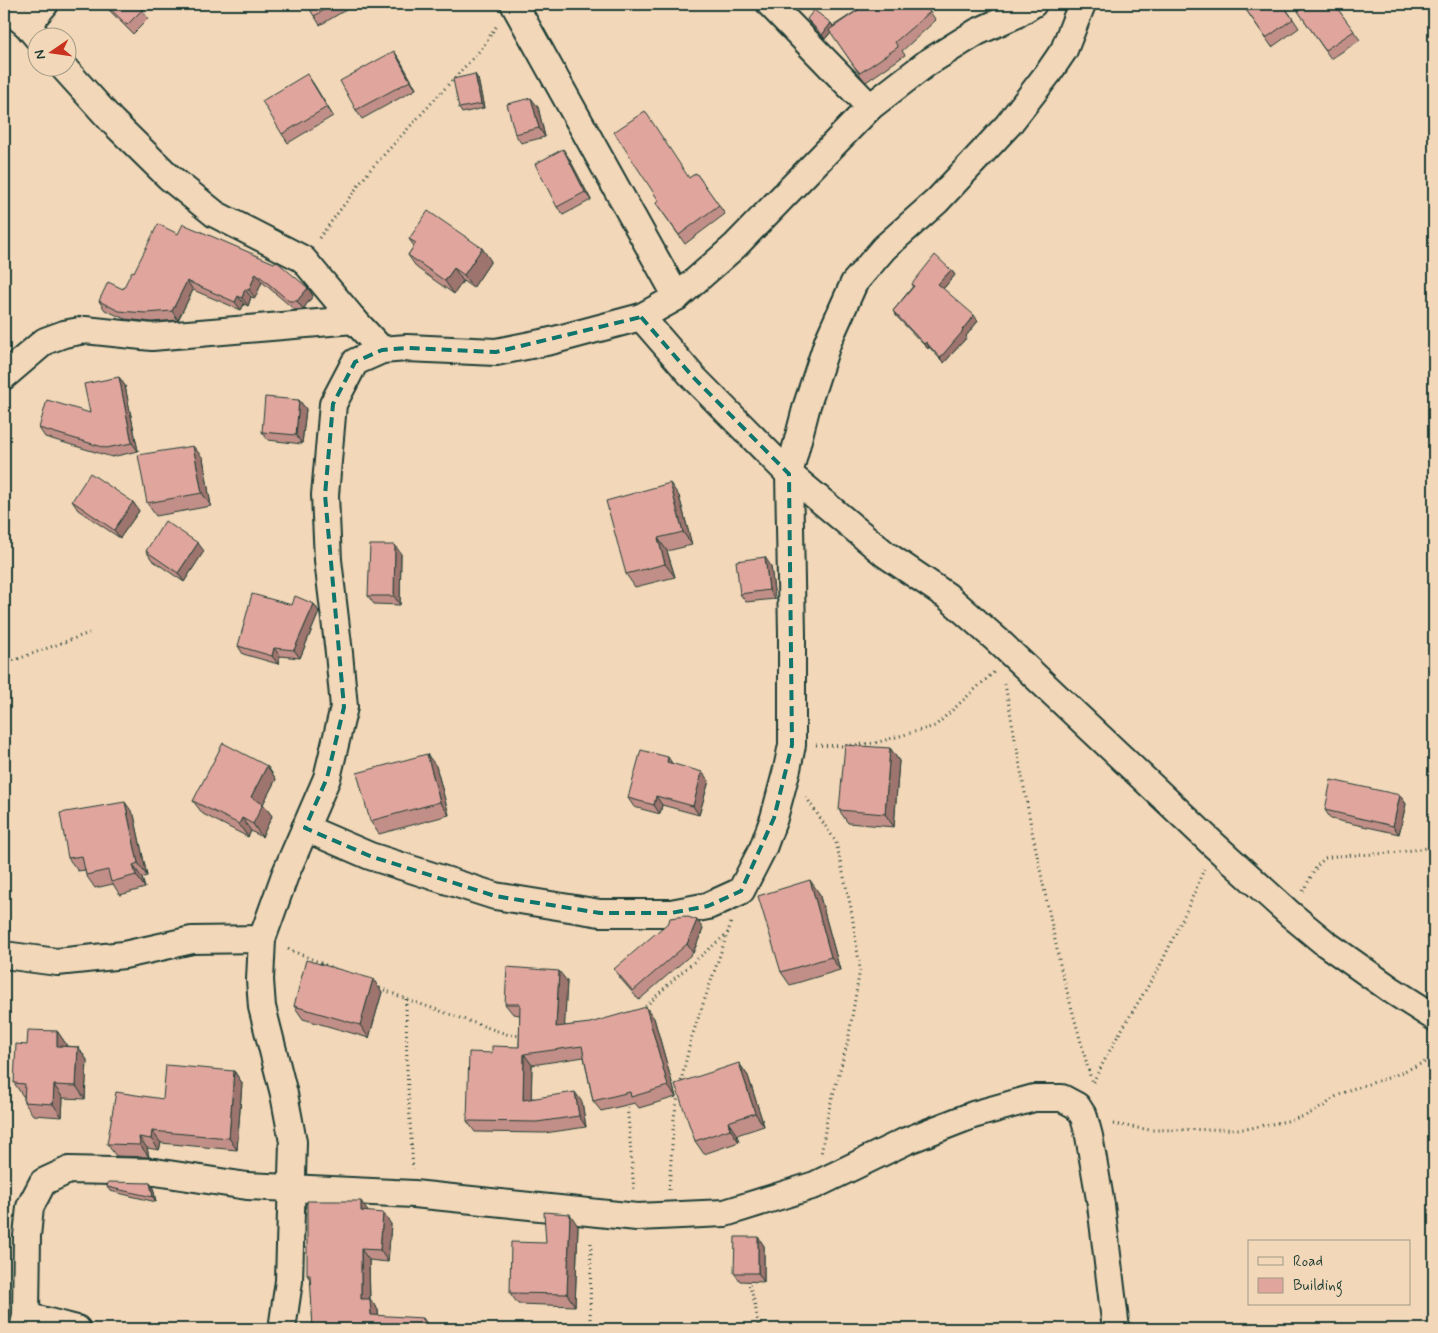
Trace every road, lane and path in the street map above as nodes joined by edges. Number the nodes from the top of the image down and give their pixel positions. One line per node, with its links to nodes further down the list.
1 (46, 4): 8 (street)
2 (770, 4): 10 (street)
3 (1082, 4): 17 (street)
4 (4, 6): 7 (street)
5 (1018, 7): 10 (street)
6 (508, 11): 11 (path); 12 (street)
7 (28, 28)
8 (34, 28)
9 (73, 78): 11 (street)
10 (870, 107): 12 (street)
11 (303, 259): 14 (street)
12 (677, 297): 13 (street)
13 (641, 316): 15 (street); 17 (street)
14 (354, 320): 15 (street); 16 (street)
15 (382, 350): 23 (street)
16 (4, 376)
17 (789, 474): 19 (street); 22 (street)
18 (89, 633): 20 (path)
19 (997, 640): 21 (path); 24 (street)
20 (4, 664)
21 (1002, 665): 22 (path); 38 (path)
22 (789, 757): 26 (street); 41 (path)
23 (305, 828): 26 (street); 29 (street)
24 (1214, 845): 27 (street); 38 (path)
25 (1434, 846): 27 (path)
26 (741, 891): 28 (path)
27 (1290, 914): 35 (street)
28 (729, 932): 34 (path); 46 (path)
29 (262, 939): 30 (street); 31 (path); 42 (street)
30 (4, 955)
31 (336, 969)
32 (371, 984): 33 (path)
33 (406, 999): 36 (path); 43 (path)
34 (641, 1011)
35 (1434, 1017)
36 (526, 1036)
37 (1434, 1058): 40 (path)
38 (1092, 1083): 40 (path)
39 (627, 1102): 45 (path)
40 (1080, 1112): 41 (street); 53 (street)
41 (815, 1185): 46 (street)
42 (291, 1188): 43 (street); 48 (street); 50 (street)
43 (414, 1194): 44 (street)
44 (591, 1213): 45 (street); 51 (path)
45 (637, 1217): 46 (street)
46 (667, 1217)
47 (747, 1277): 52 (path)
48 (25, 1323): 49 (street)
49 (77, 1329)
50 (282, 1329)
51 (590, 1329)
52 (759, 1329)
53 (1116, 1329)

